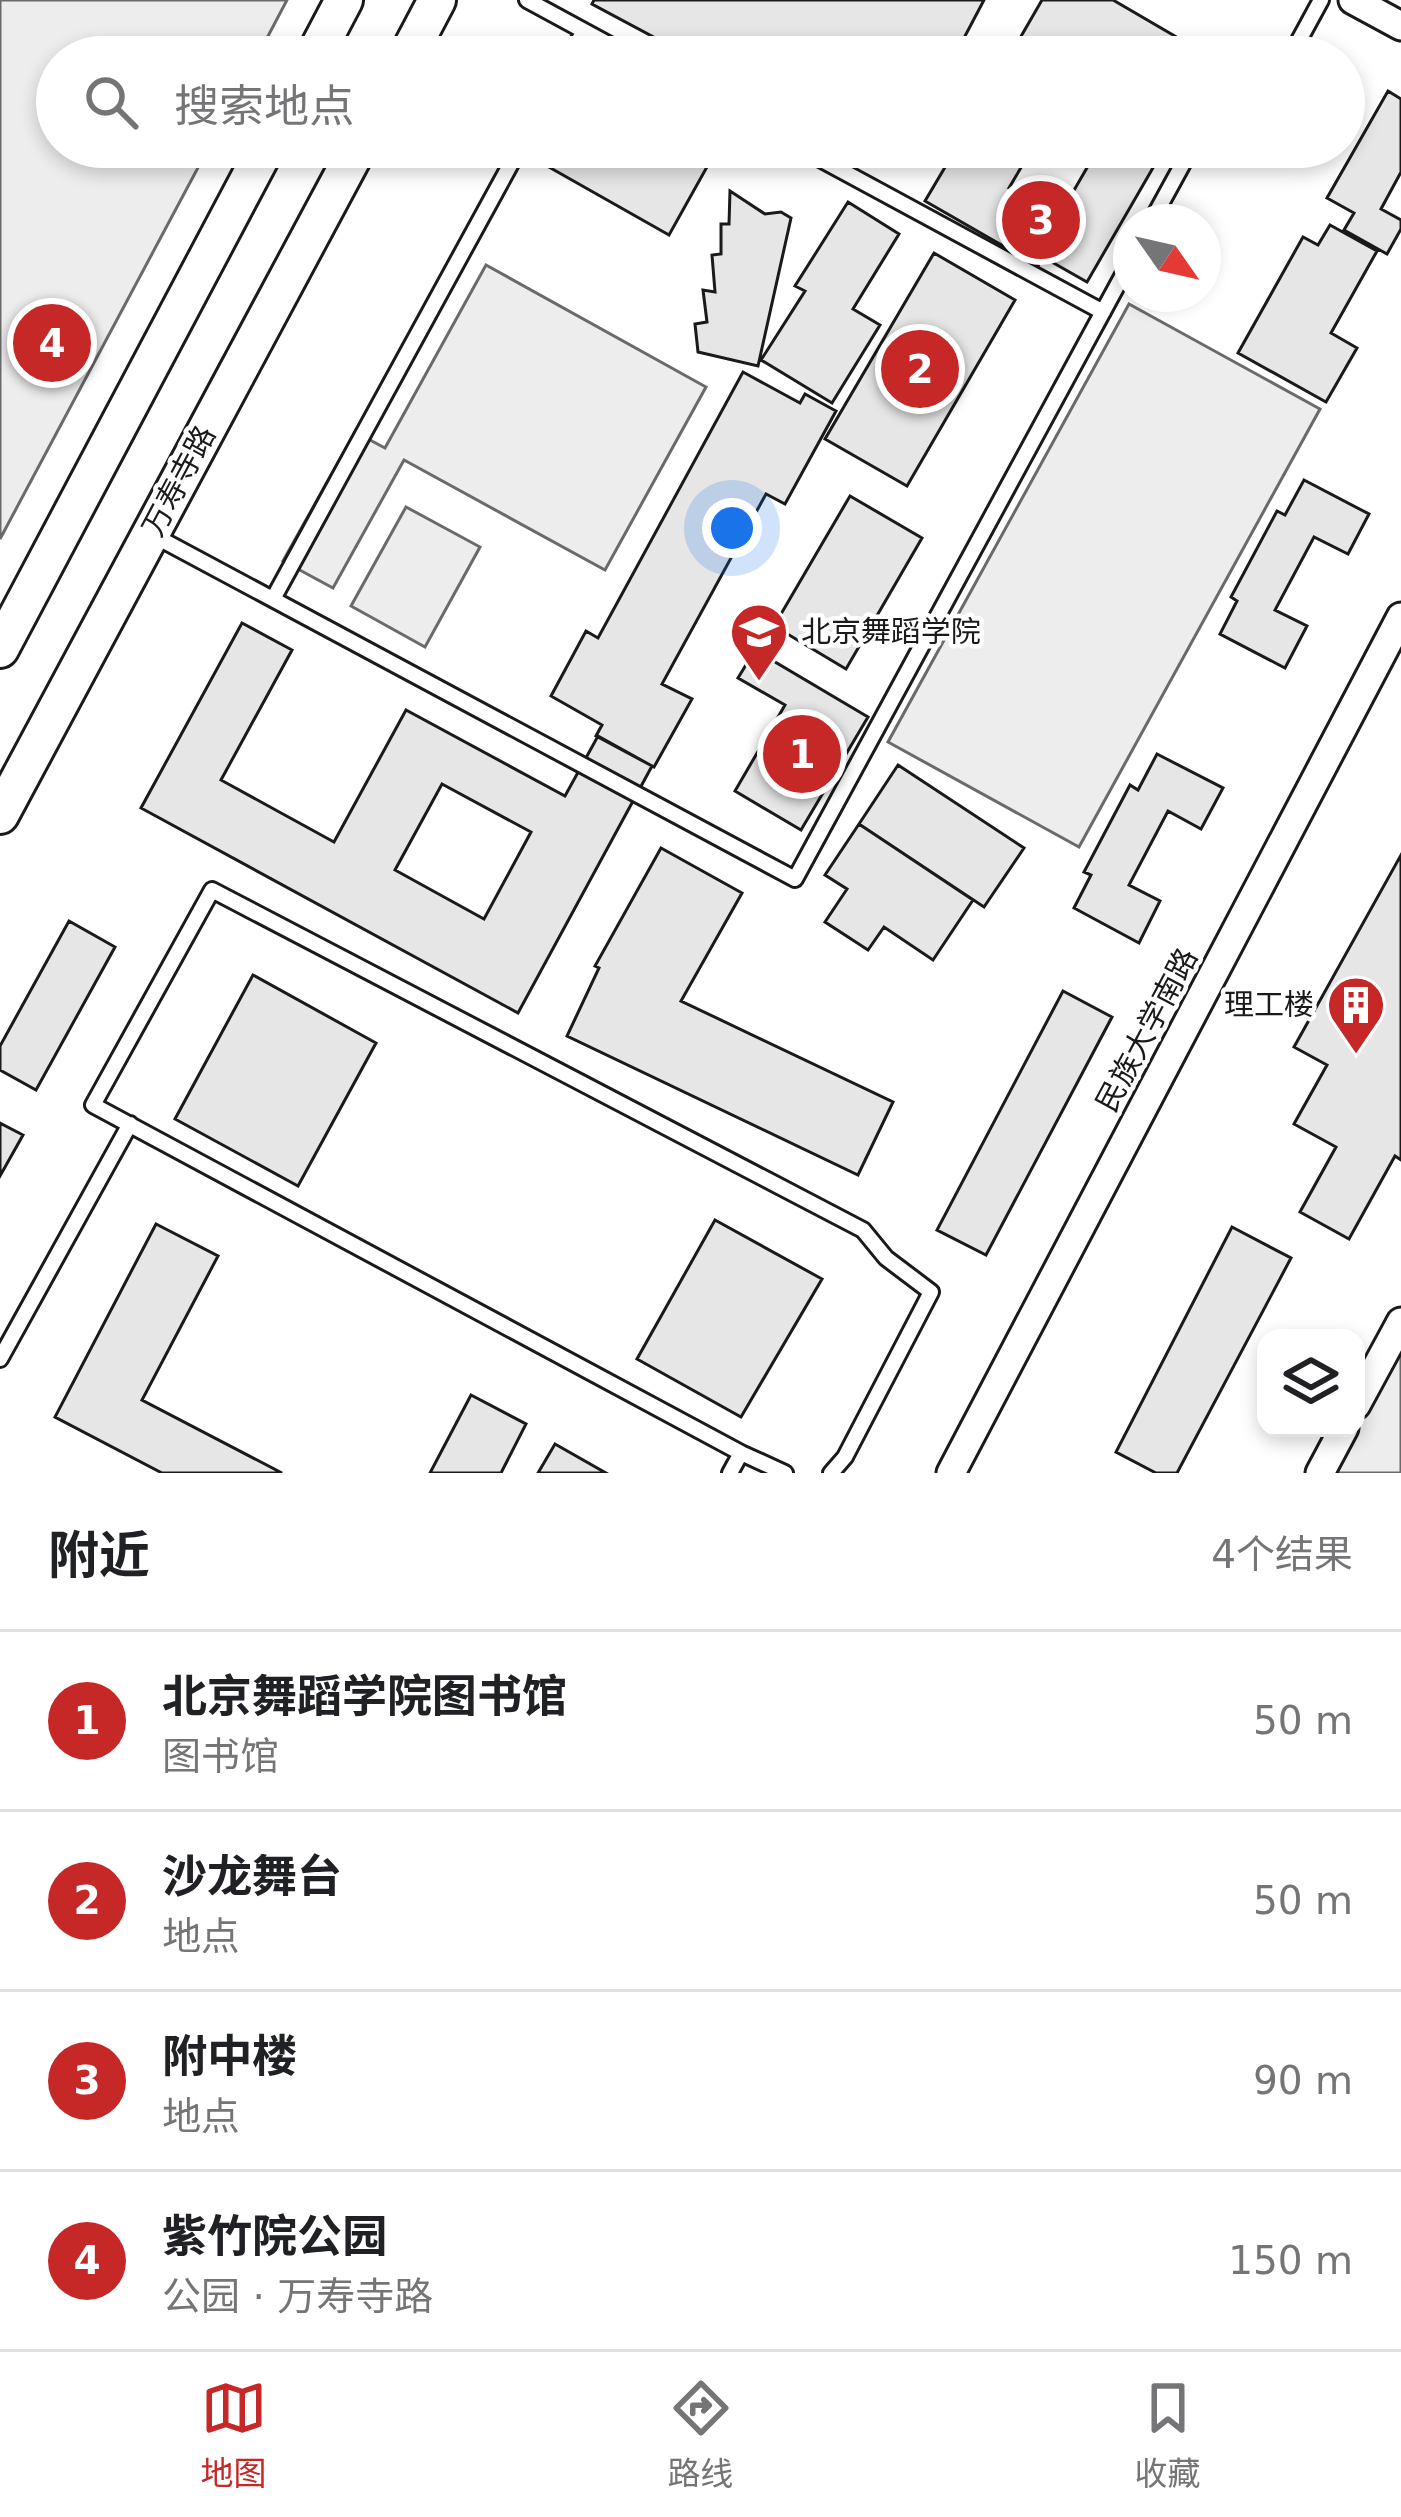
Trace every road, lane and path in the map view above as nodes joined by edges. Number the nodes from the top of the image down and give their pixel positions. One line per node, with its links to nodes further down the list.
1 (344, 0): 8 (street)
2 (437, 0): 9 (street)
3 (527, 0): 7 (lane)
4 (1321, 0): 12 (lane)
5 (1354, 0): 6 (street)
6 (1401, 26)
7 (584, 31): 10 (lane); 11 (lane)
8 (325, 36)
9 (417, 36)
10 (581, 36)
11 (593, 36)
12 (1301, 36)
13 (255, 168): 24 (street)
14 (347, 168): 21 (street, 万寿寺路)
15 (509, 168): 22 (lane)
16 (838, 168): 20 (lane)
17 (1181, 168): 18 (lane)
18 (1161, 204)
19 (1113, 293): 20 (lane)
20 (1103, 312): 22 (lane)
21 (151, 534): 22 (lane); 25 (street, 万寿寺路)
22 (273, 599)
23 (1401, 617): 35 (street, 民族大学南路)
24 (0, 649)
25 (0, 815)
26 (130, 1124): 28 (lane); 31 (lane); 34 (lane)
27 (1401, 1322): 29 (street)
28 (0, 1359)
29 (1365, 1388)
30 (1339, 1437): 36 (street)
31 (741, 1453): 32 (lane); 33 (lane)
32 (730, 1473)
33 (785, 1473)
34 (831, 1473)
35 (951, 1473)
36 (1320, 1473)

